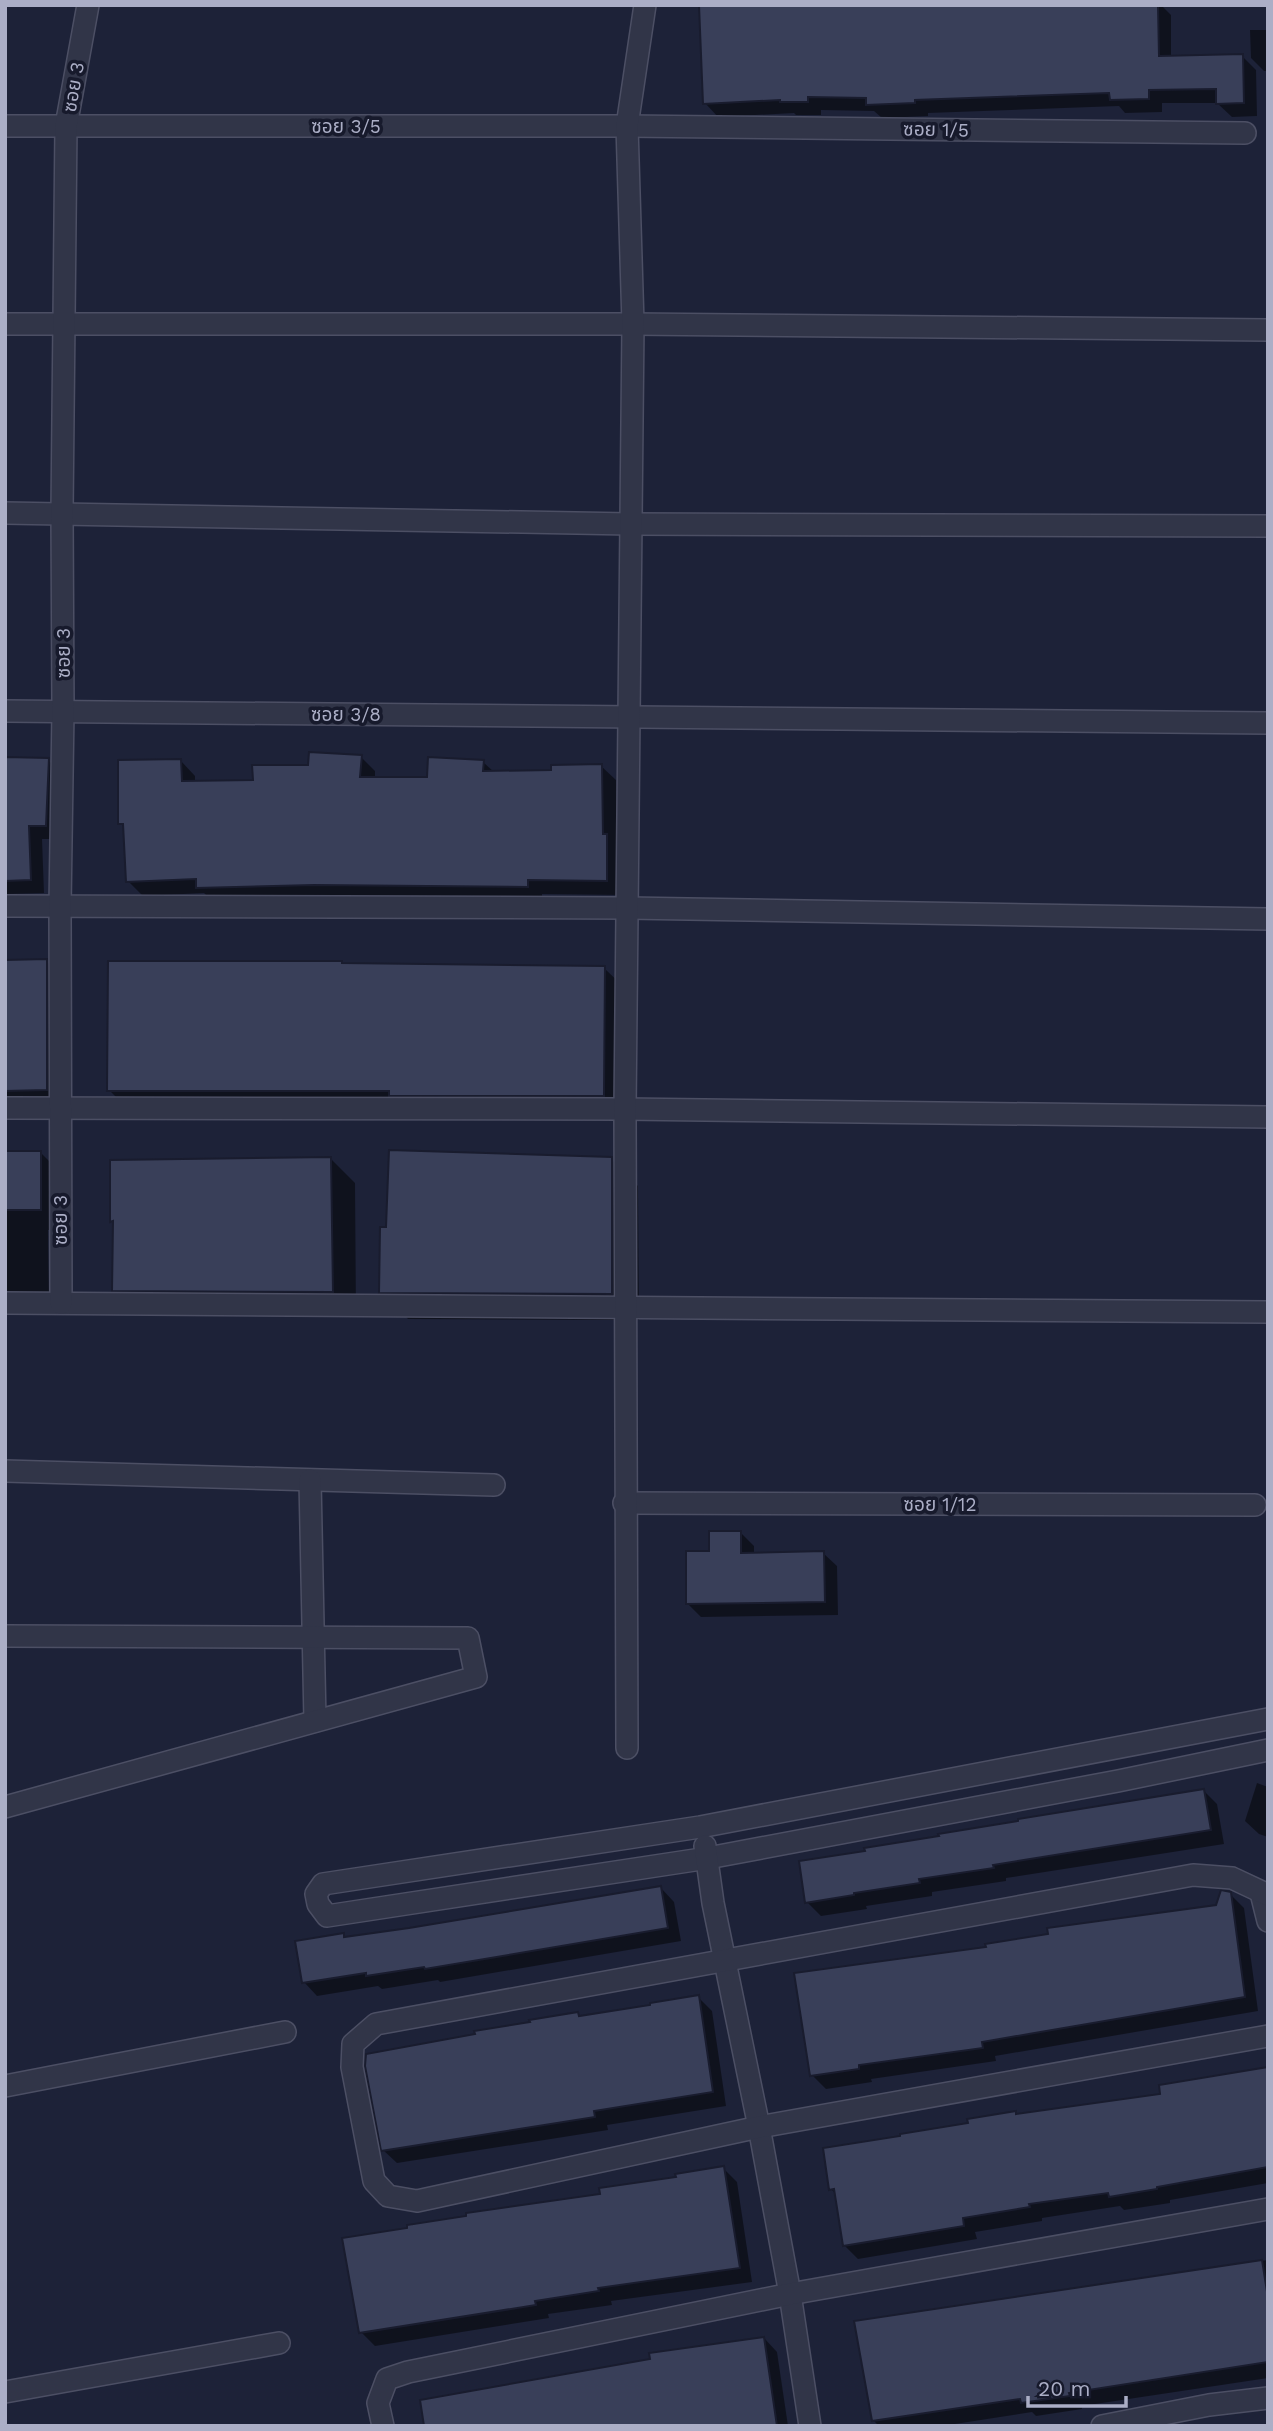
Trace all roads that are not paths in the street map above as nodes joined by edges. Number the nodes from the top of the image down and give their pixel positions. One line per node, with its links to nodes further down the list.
1 (88, 5): 5 (street, ซอย 3)
2 (645, 5): 3 (street)
3 (627, 125): 5 (street, ซอย 3/5); 6 (street, ซอย 1/5); 8 (street)
4 (5, 126): 5 (street, ซอย 3/5)
5 (66, 126): 9 (street, ซอย 3)
6 (1245, 133)
7 (5, 324): 9 (street)
8 (633, 324): 9 (street); 10 (street); 13 (street)
9 (65, 325): 12 (street, ซอย 3)
10 (1268, 330)
11 (5, 513): 12 (street)
12 (62, 513): 13 (street); 16 (street, ซอย 3)
13 (630, 524): 14 (street); 17 (street)
14 (1268, 526)
15 (5, 711): 16 (street, ซอย 3/8)
16 (63, 711): 17 (street, ซอย 3/8); 20 (street, ซอย 3)
17 (629, 716): 18 (street, ซอย 3/8); 21 (street)
18 (1268, 723)
19 (5, 906): 20 (street)
20 (60, 906): 21 (street); 24 (street, ซอย 3)
21 (628, 908): 22 (street); 25 (street)
22 (1268, 919)
23 (5, 1108): 24 (street)
24 (60, 1108): 25 (street); 28 (street, ซอย 3)
25 (625, 1110): 26 (street); 29 (street)
26 (1268, 1117)
27 (5, 1303): 28 (street)
28 (61, 1303): 29 (street)
29 (625, 1307): 30 (street); 34 (street)
30 (1268, 1312)
31 (5, 1471): 32 (street)
32 (310, 1480): 33 (street); 37 (street)
33 (494, 1485)
34 (624, 1503): 35 (street, ซอย 1/12); 40 (street)
35 (1255, 1505)
36 (5, 1636): 37 (street)
37 (314, 1637): 39 (street); 39 (street)
38 (1268, 1719): 43 (street)
39 (315, 1721): 42 (street)
40 (626, 1748)
41 (1268, 1750): 44 (street)
42 (5, 1807)
43 (700, 1827): 44 (street); 44 (street)
44 (708, 1858): 47 (street)
45 (1264, 1894): 46 (street); 47 (street)
46 (1268, 1921)
47 (724, 1959): 51 (street); 51 (street)
48 (285, 2032): 50 (street)
49 (1268, 2036): 51 (street)
50 (5, 2086)
51 (759, 2127): 53 (street)
52 (1268, 2209): 53 (street)
53 (790, 2294): 57 (street); 58 (street)
54 (279, 2343): 55 (street)
55 (5, 2392)
56 (1268, 2398): 59 (street)
57 (383, 2426)
58 (810, 2426)
59 (1102, 2426)

